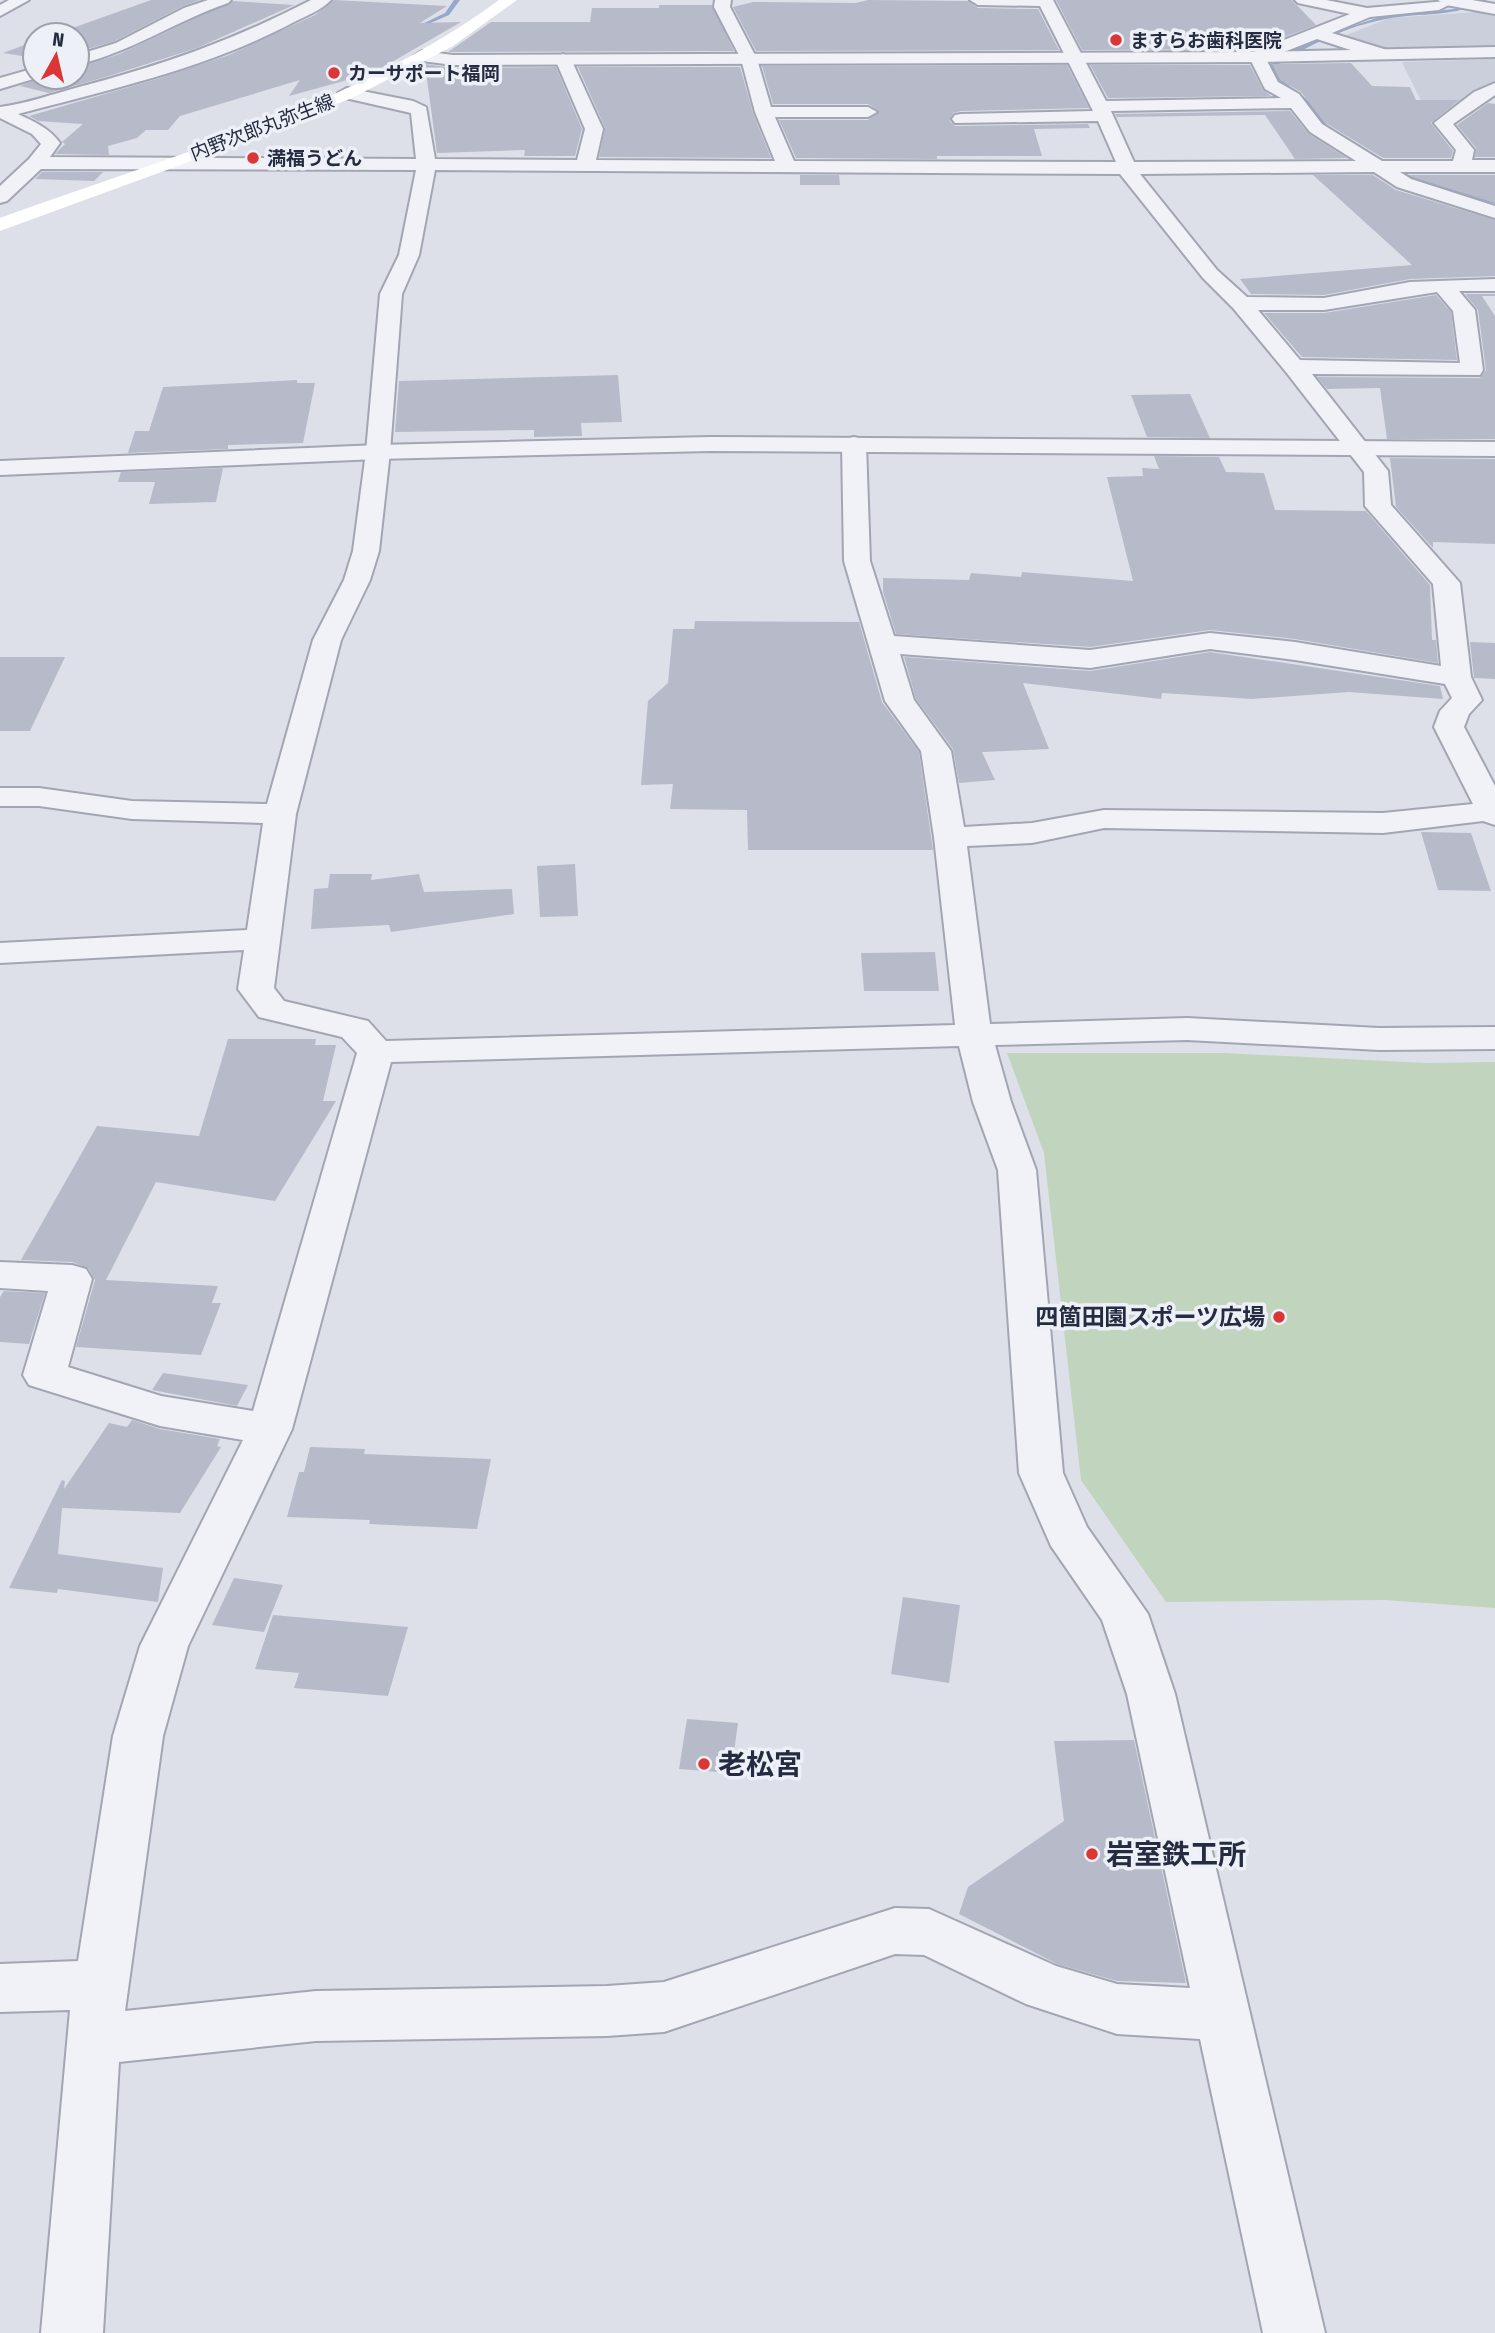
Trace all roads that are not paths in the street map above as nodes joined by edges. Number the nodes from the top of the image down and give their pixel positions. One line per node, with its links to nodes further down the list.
1 (20, 0): 12 (street)
2 (222, 0): 13 (street)
3 (323, 0): 31 (street)
4 (509, 0): 19 (main road, 内野次郎丸弥生線)
5 (723, 0): 22 (street)
6 (978, 0): 7 (street)
7 (1045, 0): 21 (street)
8 (1303, 0): 14 (street)
9 (1452, 1): 11 (street); 14 (street)
10 (159, 7): 13 (street)
11 (1491, 8)
12 (0, 11)
13 (190, 11): 18 (street)
14 (1367, 13): 15 (street)
15 (1324, 35): 17 (street); 20 (street)
16 (1495, 52): 17 (street)
17 (1381, 54): 20 (street)
18 (91, 56)
19 (422, 56): 23 (street); 29 (main road, 内野次郎丸弥生線)
20 (1262, 57): 21 (street); 30 (street)
21 (1075, 58): 22 (street); 32 (street)
22 (749, 59): 23 (street); 33 (street)
23 (563, 60): 42 (street)
24 (12, 64): 25 (street)
25 (21, 64)
26 (21, 77): 27 (street)
27 (0, 84)
28 (1495, 88): 40 (street)
29 (347, 93): 37 (main road, 内野次郎丸弥生線); 38 (street)
30 (1296, 103): 32 (street); 39 (street)
31 (2, 111): 36 (street)
32 (1102, 111): 35 (street); 44 (street)
33 (764, 112): 34 (street); 43 (street)
34 (868, 112)
35 (961, 119)
36 (36, 163): 37 (street); 45 (street)
37 (165, 165): 38 (street); 47 (main road, 内野次郎丸弥生線)
38 (426, 166): 42 (street); 55 (street)
39 (1378, 166): 40 (street); 44 (street); 46 (street)
40 (1461, 166): 41 (street)
41 (1495, 166)
42 (585, 167): 43 (street)
43 (786, 167): 44 (street)
44 (1128, 168): 50 (street)
45 (0, 197)
46 (1495, 212)
47 (2, 223)
48 (1442, 285): 49 (street); 50 (street); 51 (street)
49 (1495, 285)
50 (1241, 303): 51 (street)
51 (1294, 367): 53 (street)
52 (854, 444): 53 (street); 55 (street); 57 (street)
53 (1356, 448): 54 (street); 58 (street)
54 (1495, 449)
55 (378, 452): 56 (street); 61 (street)
56 (0, 468)
57 (883, 644): 58 (street); 62 (street)
58 (1457, 677): 60 (street)
59 (0, 797): 61 (street)
60 (1493, 813): 62 (street)
61 (280, 814): 63 (street)
62 (950, 837): 65 (street)
63 (264, 939): 64 (street); 67 (street)
64 (0, 953)
65 (974, 1036): 66 (street); 67 (street); 72 (street)
66 (1495, 1038)
67 (376, 1052): 69 (street)
68 (0, 1275): 69 (street)
69 (270, 1429): 70 (street)
70 (102, 1984): 71 (street); 73 (street)
71 (0, 1988)
72 (1221, 2015): 73 (street); 75 (street)
73 (93, 2040): 74 (street)
74 (72, 2333)
75 (1294, 2333)

